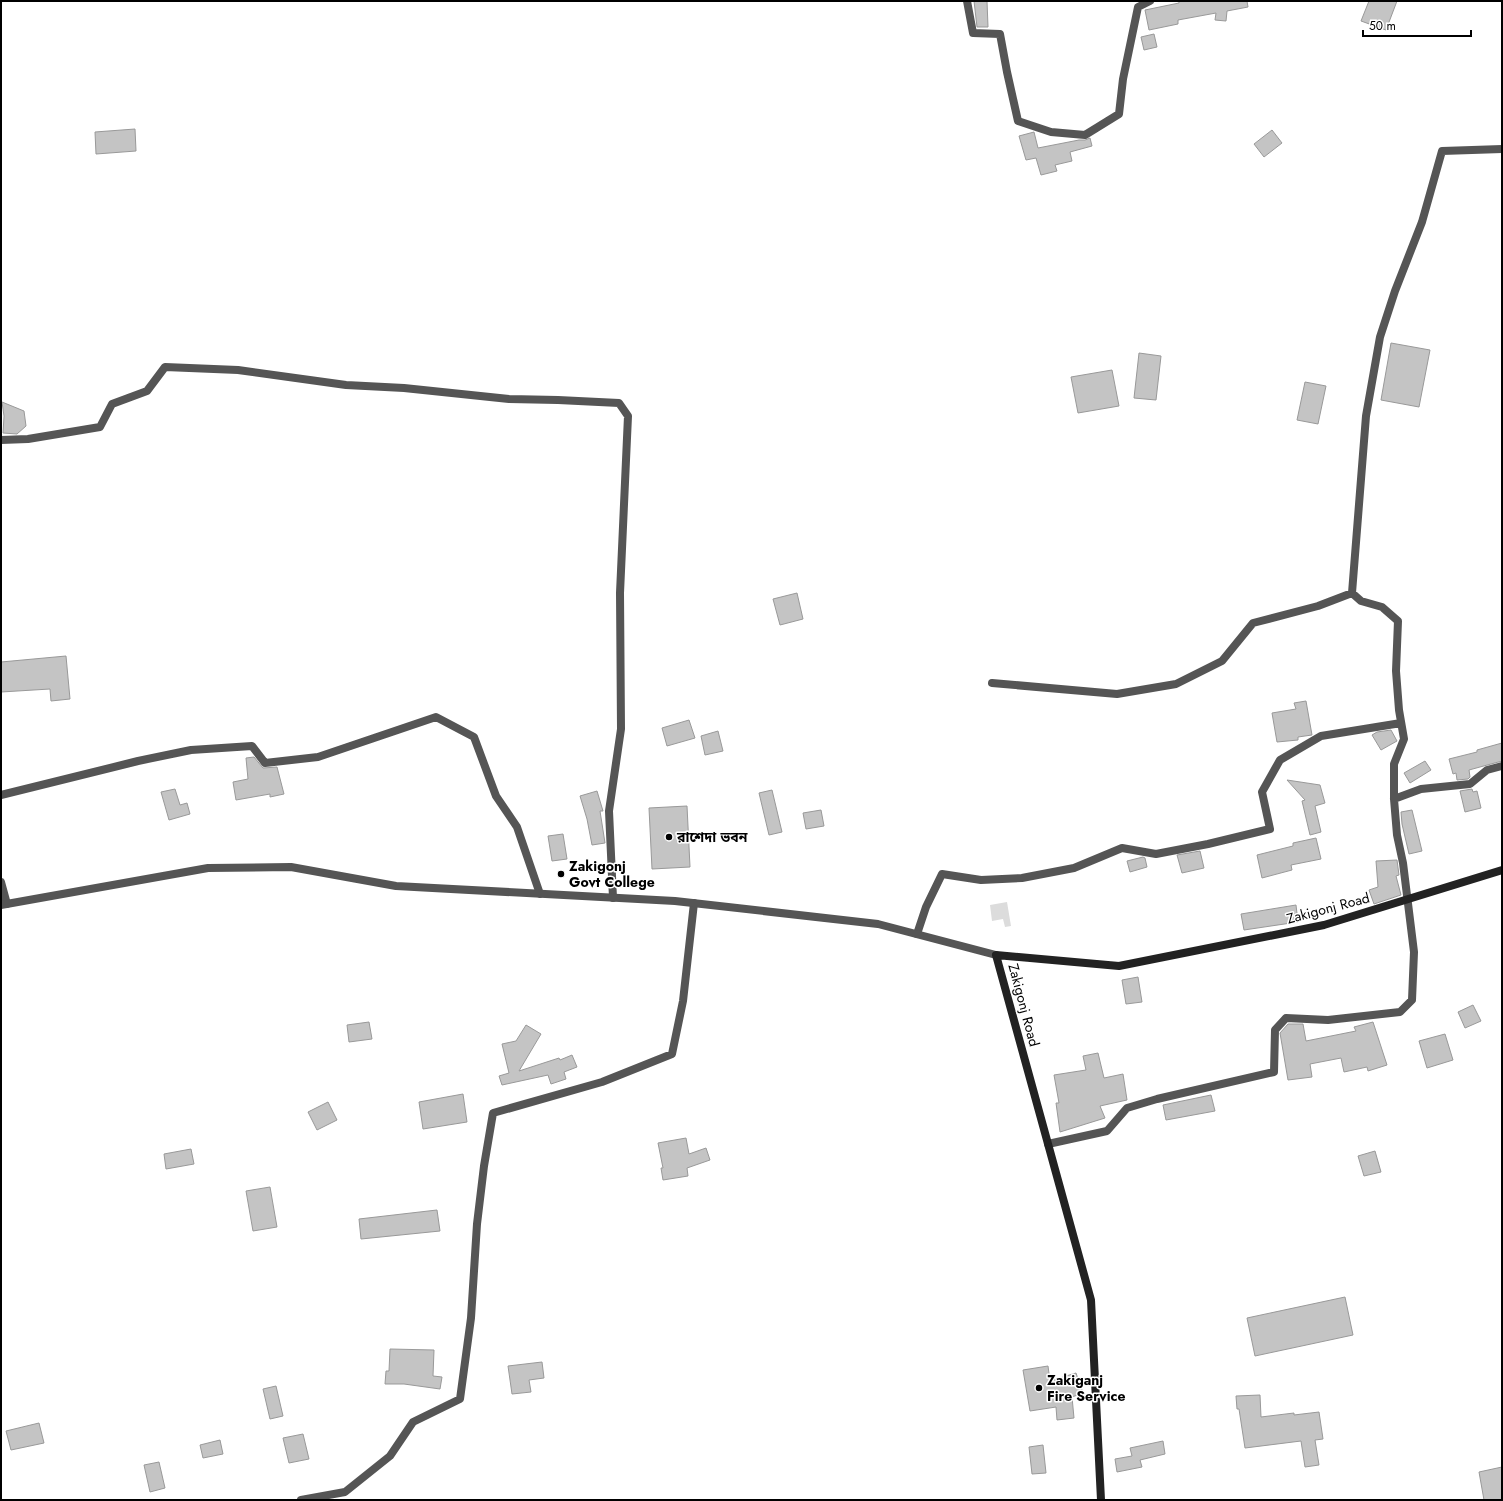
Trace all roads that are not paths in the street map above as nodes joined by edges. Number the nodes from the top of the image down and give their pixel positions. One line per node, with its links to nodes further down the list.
1 (967, 1): 2 (street)
2 (1150, 1)
3 (1502, 150): 5 (street)
4 (1, 440): 14 (street)
5 (1352, 593): 6 (street); 7 (street)
6 (992, 683)
7 (1401, 723): 10 (street); 18 (street)
8 (1502, 766): 10 (street)
9 (1, 795): 13 (street)
10 (1394, 799): 15 (street)
11 (1502, 870): 15 (main road, Zakigonj Road)
12 (1, 882): 17 (street)
13 (540, 894): 14 (street); 17 (street)
14 (613, 898): 16 (street)
15 (1408, 899): 19 (main road, Zakigonj Road); 20 (street)
16 (694, 903): 18 (street); 21 (street)
17 (4, 905)
18 (917, 934): 19 (street)
19 (996, 955): 20 (main road, Zakigonj Road)
20 (1048, 1144): 22 (main road, Zakigonj Road)
21 (300, 1500)
22 (1101, 1500)

